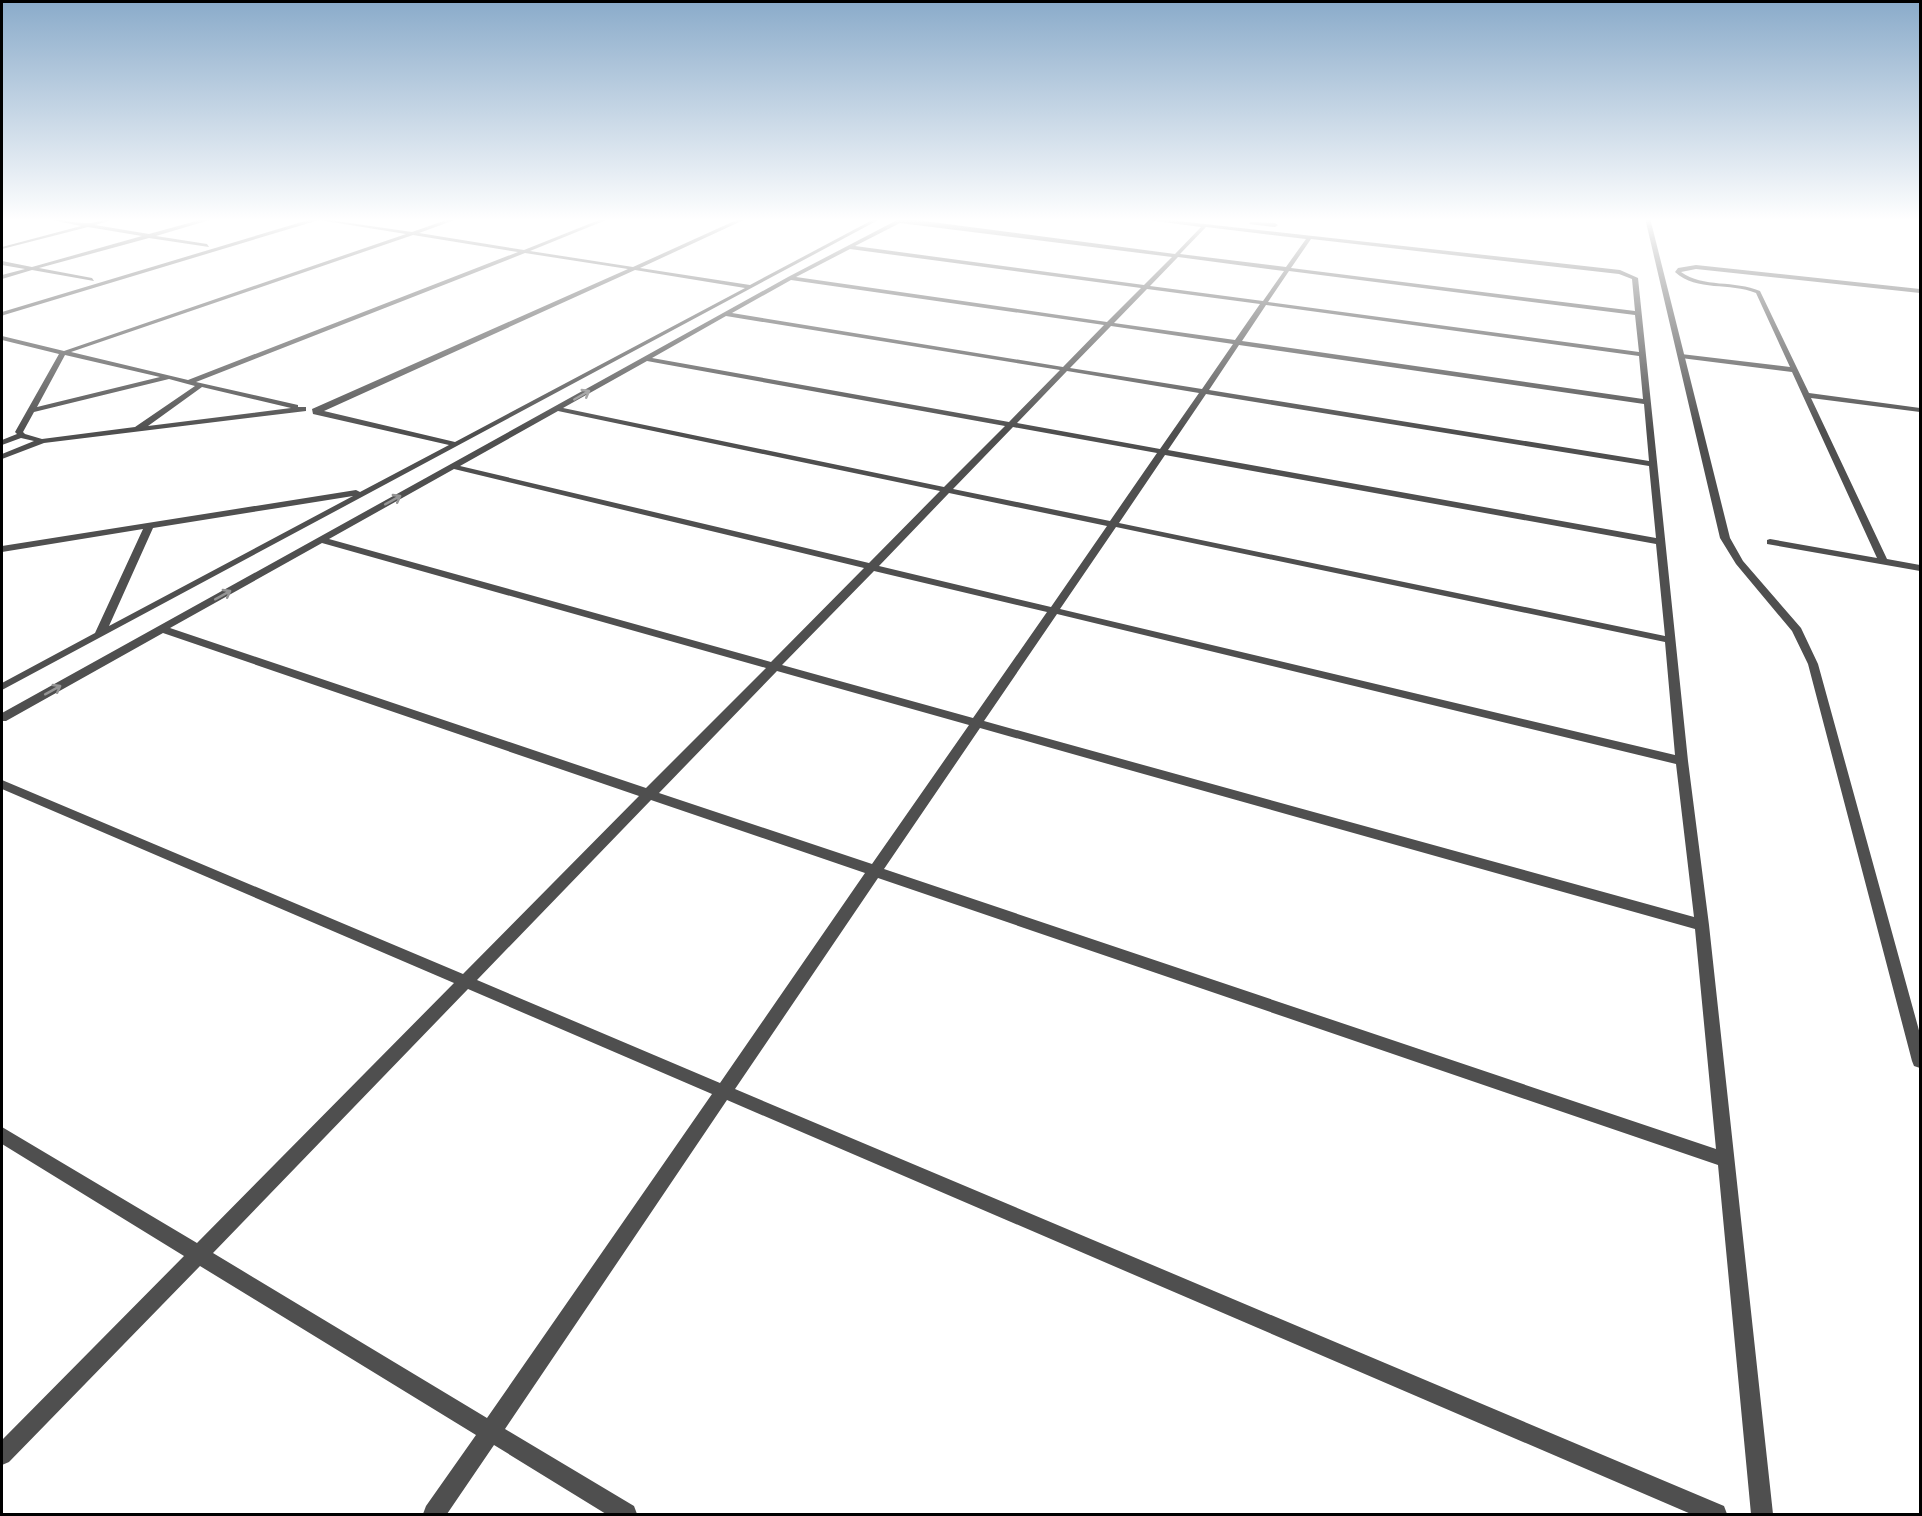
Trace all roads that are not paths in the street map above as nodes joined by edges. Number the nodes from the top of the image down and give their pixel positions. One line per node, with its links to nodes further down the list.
1 (62, 289): 19 (street)
2 (86, 289): 21 (street)
3 (250, 289): 26 (street)
4 (428, 289): 33 (street)
5 (589, 289): 42 (street)
6 (748, 289): 48 (street)
7 (771, 289): 22 (street)
8 (865, 289): 23 (street)
9 (1144, 289): 23 (street)
10 (1159, 289): 18 (street)
11 (1274, 289): 18 (street)
12 (1445, 289): 20 (street)
13 (1636, 289): 20 (street)
14 (1664, 289): 28 (street)
15 (1751, 289): 31 (street)
16 (1899, 289): 17 (street)
17 (1920, 291)
18 (1264, 303): 25 (street); 27 (street)
19 (2, 306)
20 (1638, 313): 27 (street)
21 (2, 314)
22 (725, 315): 29 (street); 30 (street)
23 (1109, 324): 25 (street); 30 (street)
24 (2, 338): 26 (street)
25 (1236, 343): 35 (street); 37 (street)
26 (63, 353): 32 (street); 40 (street)
27 (1642, 354): 37 (street)
28 (1681, 356): 31 (street); 80 (street)
29 (647, 359): 39 (street, one-way to 29); 43 (street)
30 (1065, 369): 35 (street); 43 (street)
31 (1794, 370): 36 (street)
32 (169, 377): 33 (street); 40 (street)
33 (189, 382): 34 (street)
34 (201, 385): 38 (street); 44 (street)
35 (1203, 391): 49 (street); 52 (street)
36 (1806, 395): 41 (street); 63 (street)
37 (1647, 402): 52 (street)
38 (303, 408): 42 (street); 44 (street)
39 (558, 409): 54 (street); 55 (street)
40 (30, 411): 45 (street)
41 (1920, 411)
42 (316, 412): 48 (street)
43 (1011, 425): 49 (street); 55 (street)
44 (137, 430): 46 (street)
45 (21, 435): 46 (street); 47 (street)
46 (42, 441): 50 (street)
47 (2, 442)
48 (454, 444): 56 (street)
49 (1161, 452): 57 (street); 60 (street)
50 (12, 453): 51 (street); 53 (street)
51 (2, 457)
52 (1654, 464): 60 (street)
53 (2, 467)
54 (454, 467): 59 (street, one-way to 54); 64 (street)
55 (947, 490): 57 (street); 64 (street)
56 (366, 492): 58 (street); 68 (street)
57 (1112, 524): 66 (street); 69 (street)
58 (149, 526): 62 (street); 68 (street)
59 (321, 540): 67 (street, one-way to 59); 70 (street)
60 (1662, 542): 69 (street)
61 (1770, 542): 63 (street)
62 (2, 549)
63 (1883, 561): 65 (street)
64 (871, 567): 66 (street); 70 (street)
65 (1920, 568)
66 (1053, 611): 73 (street); 74 (street)
67 (162, 629): 72 (street, one-way to 67); 76 (street)
68 (100, 634): 71 (street)
69 (1671, 639): 74 (street)
70 (774, 667): 73 (street); 76 (street)
71 (2, 687)
72 (2, 718)
73 (976, 723): 77 (street); 78 (street)
74 (1682, 761): 78 (street)
75 (2, 784): 79 (street)
76 (649, 794): 77 (street); 79 (street)
77 (875, 871): 81 (street); 83 (street)
78 (1702, 925): 83 (street)
79 (465, 982): 81 (street); 84 (street)
80 (1920, 1060)
81 (723, 1092): 85 (street); 89 (street)
82 (2, 1135): 84 (street)
83 (1726, 1160): 90 (street)
84 (198, 1255): 85 (street); 86 (street)
85 (490, 1432): 87 (street); 88 (street)
86 (2, 1455)
87 (434, 1515)
88 (626, 1515)
89 (1716, 1515)
90 (1762, 1515)

